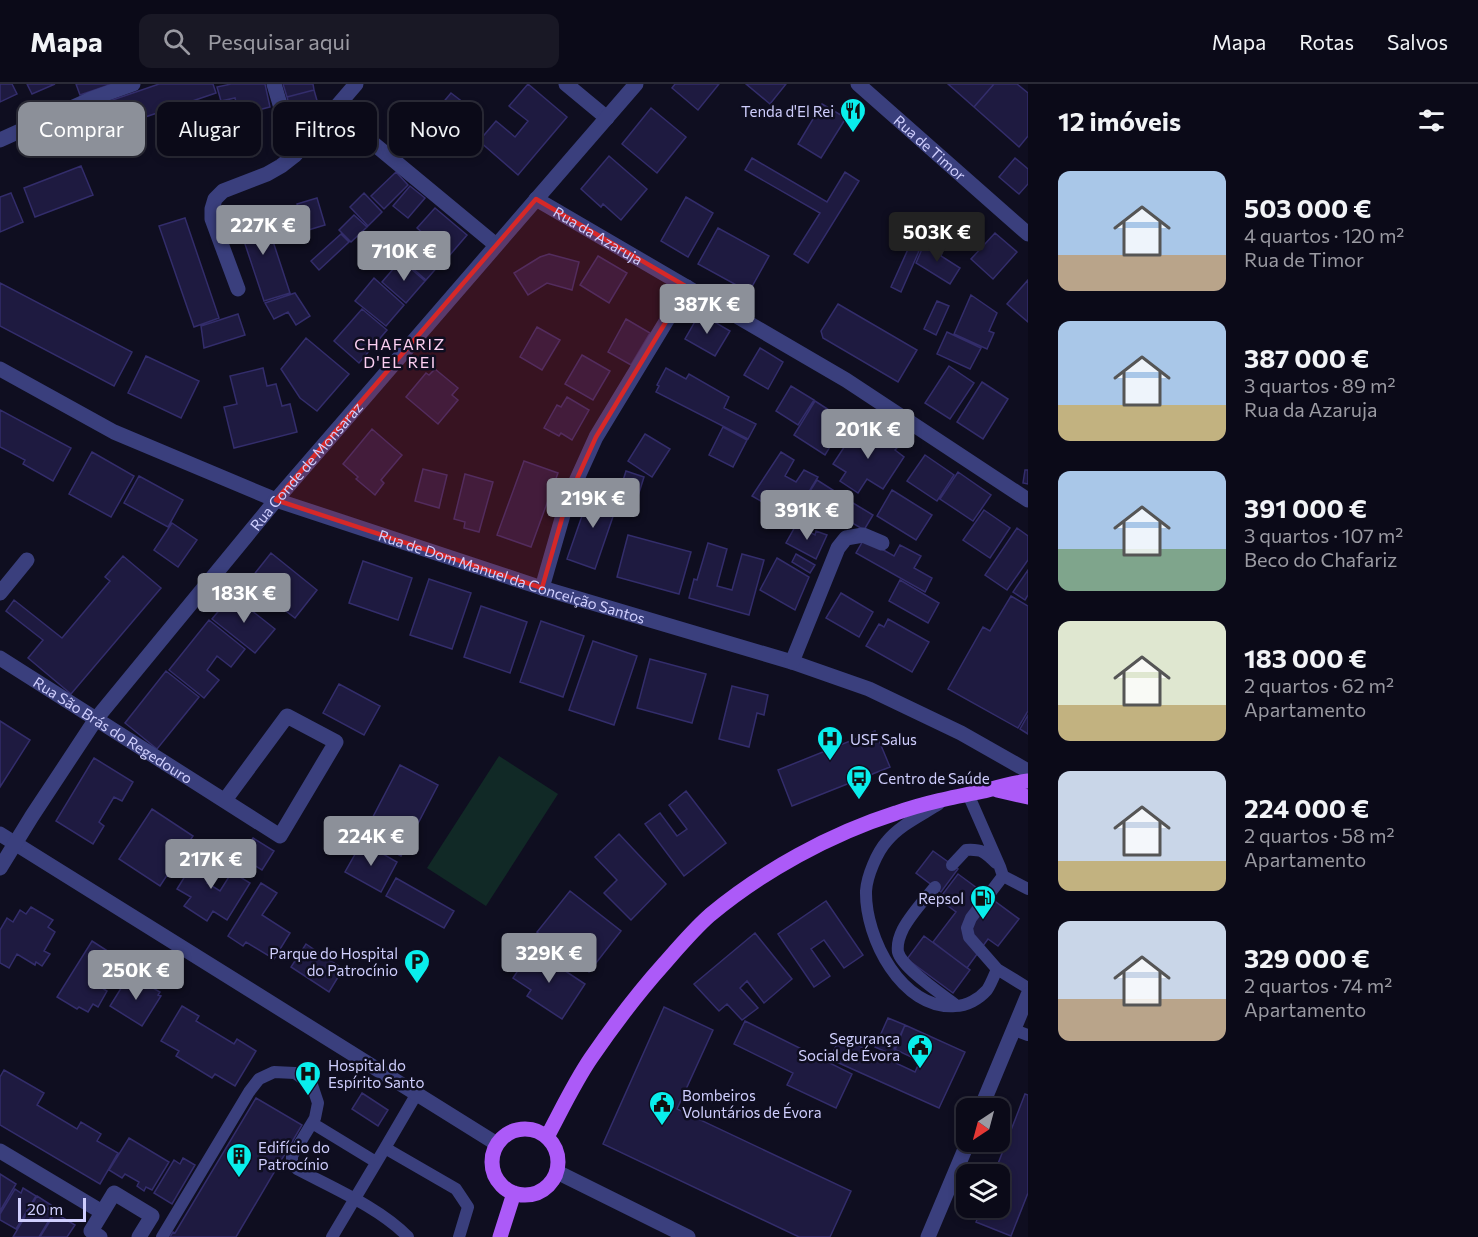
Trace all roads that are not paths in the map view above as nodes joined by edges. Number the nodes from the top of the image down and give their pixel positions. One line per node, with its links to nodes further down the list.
1 (133, 84): 10 (street)
2 (274, 84): 7 (street)
3 (356, 84): 8 (street)
4 (566, 84): 9 (street)
5 (636, 84): 9 (street, Rua Conde de Monsaraz)
6 (858, 84): 14 (street, Rua de Timor)
7 (279, 102)
8 (340, 102)
9 (607, 118): 13 (street, Rua Conde de Monsaraz)
10 (0, 140)
11 (377, 146): 15 (street)
12 (294, 156): 17 (street)
13 (536, 199): 15 (street, Rua Conde de Monsaraz); 16 (street, Rua da Azaruja)
14 (1028, 234)
15 (496, 245): 19 (street, Rua Conde de Monsaraz)
16 (687, 287): 20 (street, Rua da Azaruja); 23 (street)
17 (238, 289)
18 (0, 369): 19 (street, Rua de Dom Manuel da Conceição Santos)
19 (276, 500): 23 (street, Rua de Dom Manuel da Conceição Santos); 27 (street, Rua Conde de Monsaraz)
20 (1028, 500)
21 (882, 543): 26 (street)
22 (27, 560): 24 (street)
23 (542, 588): 26 (street, Rua de Dom Manuel da Conceição Santos)
24 (0, 593)
25 (0, 658): 27 (street, Rua São Brás do Regedouro)
26 (792, 662): 28 (street, Rua de Dom Manuel da Conceição Santos)
27 (96, 719): 33 (street, Rua São Brás do Regedouro); 36 (street, Rua Conde de Monsaraz)
28 (1028, 771)
29 (1028, 781): 30 (main road)
30 (985, 790): 31 (main road); 32 (main road)
31 (968, 794): 34 (main road); 39 (lane)
32 (1028, 797)
33 (225, 800): 33 (street, Rua São Brás do Regedouro)
34 (946, 800): 45 (lane); 50 (main road)
35 (0, 834): 36 (street)
36 (15, 844): 38 (street, Rua Conde de Monsaraz); 47 (street)
37 (952, 865): 39 (lane)
38 (0, 868)
39 (1002, 871): 41 (lane); 42 (lane)
40 (935, 887): 45 (lane)
41 (1028, 889)
42 (997, 969): 43 (lane); 45 (lane)
43 (1028, 988)
44 (1028, 995): 46 (street)
45 (957, 1006)
46 (1021, 1033): 48 (street)
47 (416, 1095): 51 (street); 52 (lane)
48 (986, 1098)
49 (312, 1124): 55 (lane); 58 (lane); 62 (lane)
50 (547, 1137): 51 (main road); 56 (main road)
51 (497, 1144): 57 (main road)
52 (385, 1148): 55 (lane); 65 (lane)
53 (0, 1152): 59 (street)
54 (964, 1152): 68 (street)
55 (376, 1162): 58 (lane)
56 (557, 1172): 57 (main road); 67 (street)
57 (514, 1193): 66 (main road)
58 (354, 1199): 63 (lane); 64 (lane)
59 (102, 1212): 60 (street); 61 (street)
60 (100, 1237)
61 (139, 1237)
62 (162, 1237)
63 (332, 1237)
64 (408, 1237)
65 (459, 1237)
66 (500, 1237)
67 (688, 1237)
68 (928, 1237)

